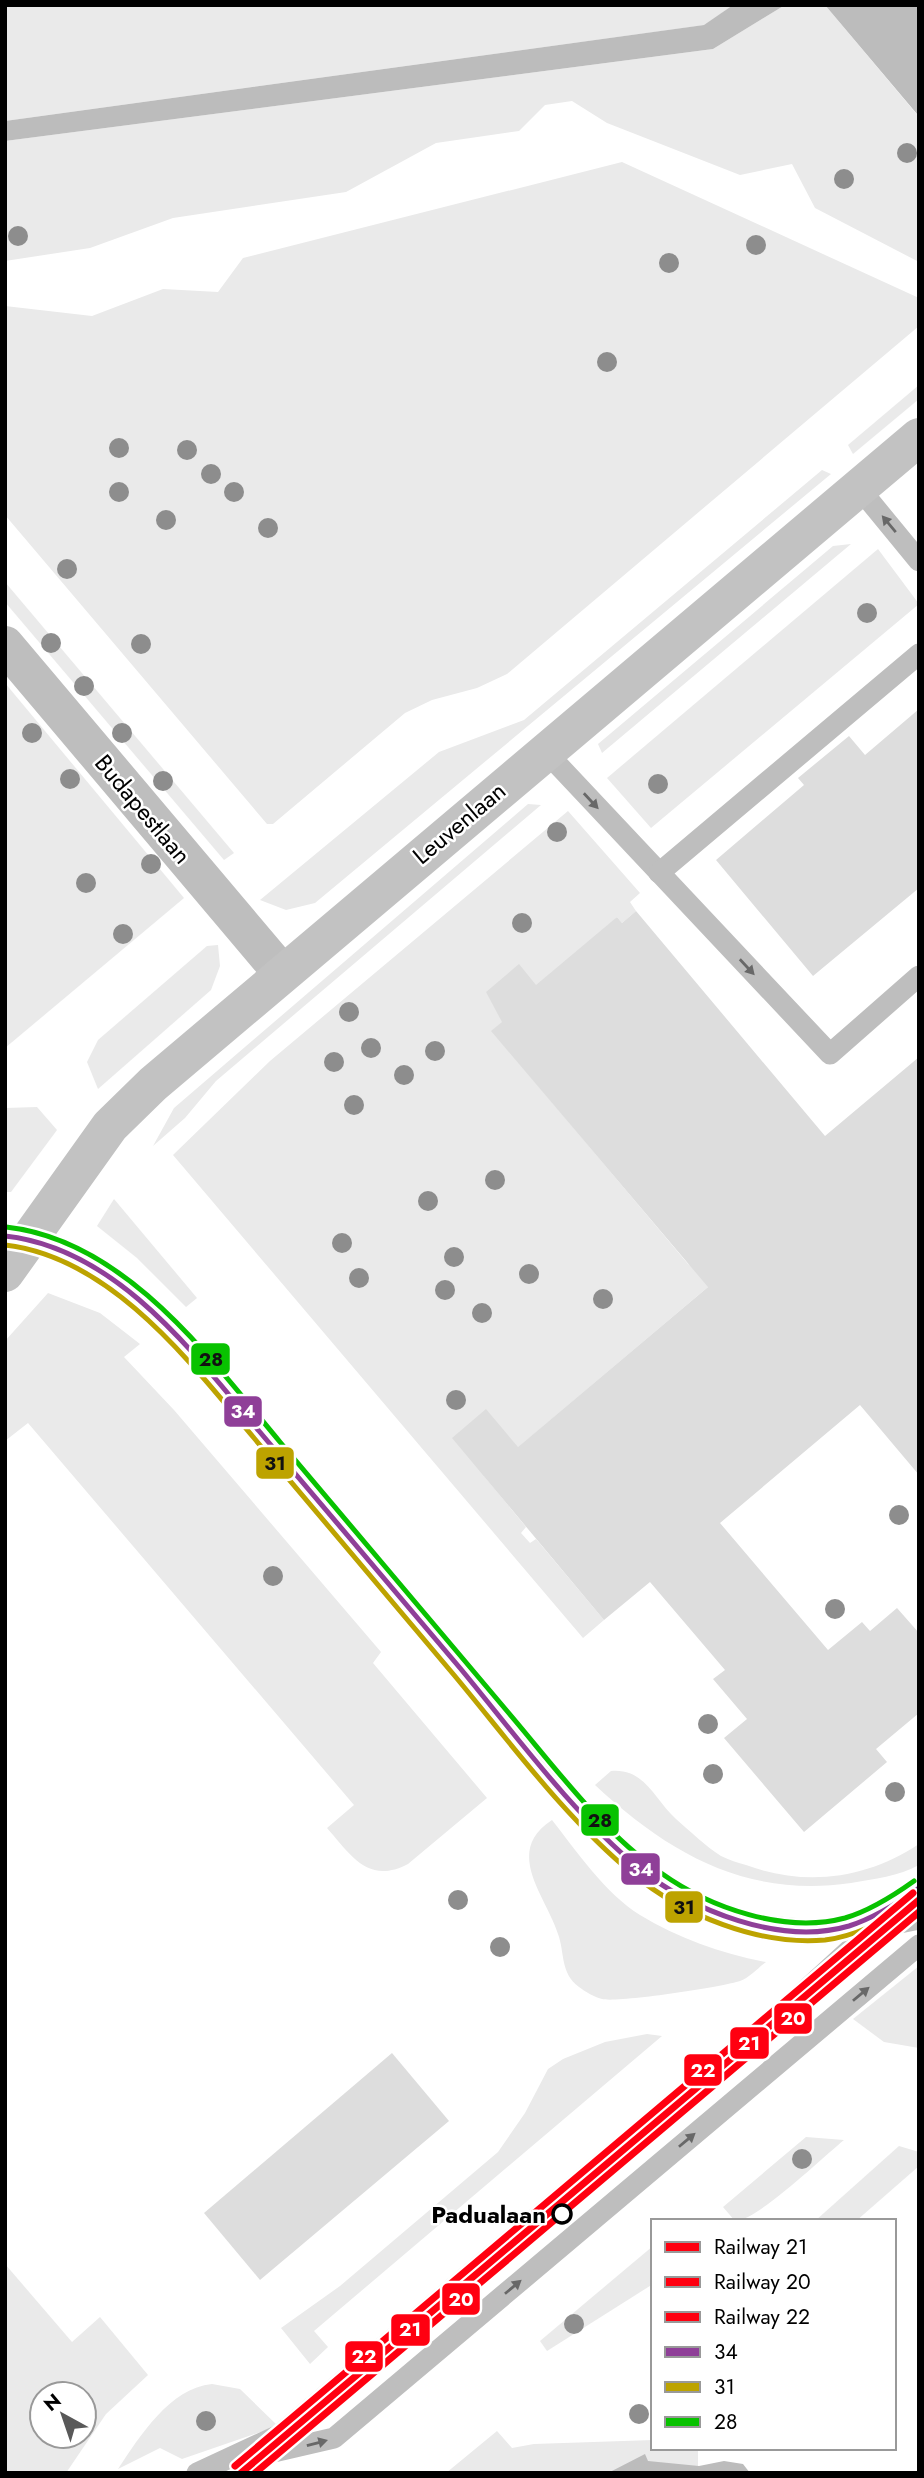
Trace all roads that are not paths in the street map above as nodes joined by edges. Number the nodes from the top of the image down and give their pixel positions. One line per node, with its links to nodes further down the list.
1 (919, 438): 2 (main road, Leuvenlaan)
2 (859, 488): 3 (lane, one-way to 2); 6 (main road, Leuvenlaan)
3 (919, 561)
4 (5, 645): 8 (street, Budapestlaan)
5 (919, 654): 7 (lane)
6 (545, 751): 7 (lane, one-way to 7); 8 (main road, Leuvenlaan)
7 (659, 873): 9 (lane, one-way to 9)
8 (282, 973): 10 (main road, Leuvenlaan)
9 (919, 976)
10 (19, 1238): 11 (main road, Leuvenlaan); 14 (lane)
11 (5, 1273)
12 (912, 1893): 14 (lane); 15 (lane)
13 (919, 1919): 15 (lane)
14 (847, 1927): 15 (lane)
15 (874, 1927): 17 (lane)
16 (919, 1945): 17 (lane, one-way to 16)
17 (226, 2462): 18 (lane)
18 (197, 2473)

